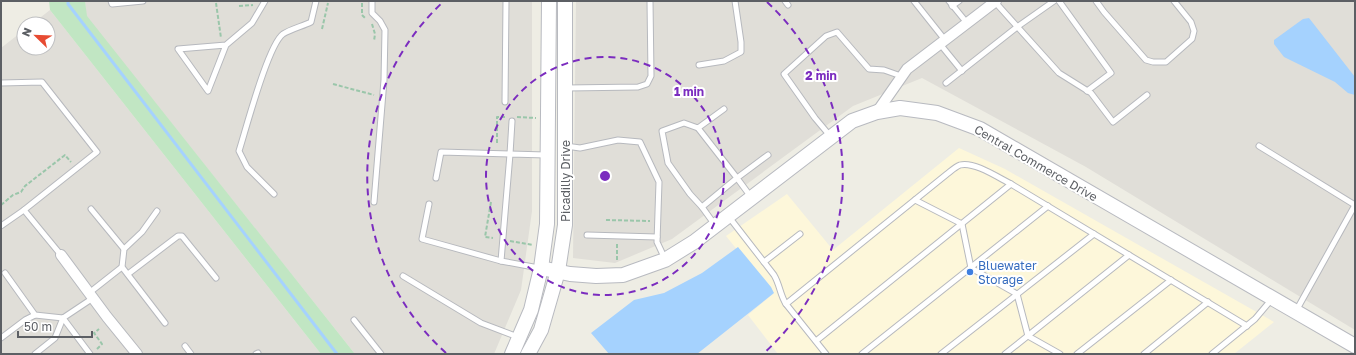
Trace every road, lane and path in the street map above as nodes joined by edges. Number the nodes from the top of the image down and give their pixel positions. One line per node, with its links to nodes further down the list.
1 (111, 1): 2 (lane)
2 (143, 1)
3 (265, 1): 30 (lane)
4 (316, 1): 56 (lane)
5 (372, 1): 59 (lane)
6 (506, 1): 41 (lane)
7 (549, 1): 50 (street, Picadilly Drive)
8 (565, 1): 37 (street, Picadilly Drive)
9 (650, 1): 37 (lane)
10 (735, 1): 31 (lane)
11 (914, 1): 29 (lane)
12 (959, 1): 21 (lane)
13 (995, 1): 24 (street); 25 (lane)
14 (1054, 1): 25 (lane)
15 (1059, 1): 38 (lane)
16 (1096, 1): 17 (lane)
17 (1174, 1)
18 (216, 3): 27 (path)
19 (328, 3): 26 (path)
20 (362, 3): 28 (path)
21 (951, 3): 24 (lane)
22 (254, 5): 23 (path)
23 (239, 6)
24 (967, 23): 29 (street)
25 (1017, 27): 32 (lane); 38 (lane)
26 (322, 29)
27 (221, 38)
28 (374, 41)
29 (942, 42): 32 (lane); 33 (street)
30 (226, 45): 30 (lane)
31 (699, 65)
32 (962, 71): 35 (lane)
33 (901, 76): 43 (street); 46 (lane)
34 (1, 83): 67 (lane)
35 (946, 83)
36 (334, 84): 39 (path)
37 (565, 88): 47 (street, Picadilly Drive)
38 (1087, 91): 40 (lane)
39 (374, 95)
40 (1147, 95)
41 (505, 102)
42 (724, 109): 45 (lane)
43 (877, 112): 46 (street, Central Commerce Drive); 101 (street, Central Commerce Drive)
44 (512, 121): 49 (lane)
45 (698, 128): 54 (lane); 65 (lane)
46 (831, 138): 57 (street, Central Commerce Drive)
47 (565, 146): 78 (lane); 93 (street, Picadilly Drive)
48 (1258, 146): 63 (lane)
49 (510, 154): 50 (lane); 53 (lane); 88 (lane)
50 (547, 155): 91 (street, Picadilly Drive)
51 (768, 155): 54 (lane)
52 (70, 162): 62 (path)
53 (436, 178)
54 (737, 178): 57 (lane); 65 (lane)
55 (1011, 184): 58 (lane); 64 (lane); 72 (lane)
56 (274, 194)
57 (752, 198): 70 (street, Central Commerce Drive)
58 (915, 200): 72 (lane); 103 (lane)
59 (374, 202)
60 (491, 202): 79 (path)
61 (429, 204): 88 (lane)
62 (1, 205)
63 (1355, 205): 104 (lane)
64 (1048, 206): 76 (lane); 92 (lane)
65 (702, 207): 73 (lane)
66 (91, 209): 83 (lane)
67 (24, 210): 74 (lane); 84 (lane)
68 (157, 211): 83 (lane)
69 (650, 216): 71 (path)
70 (728, 216): 73 (street, Central Commerce Drive); 89 (lane)
71 (606, 220)
72 (962, 224): 92 (lane); 114 (lane)
73 (716, 225): 87 (street, Central Commerce Drive)
74 (1, 226)
75 (800, 234): 89 (lane)
76 (1094, 234): 85 (lane); 99 (lane)
77 (587, 235): 78 (lane)
78 (657, 237): 87 (lane)
79 (493, 238)
80 (510, 241): 82 (path)
81 (617, 243): 86 (path)
82 (537, 246)
83 (124, 249): 90 (lane)
84 (61, 254): 100 (street)
85 (1130, 255): 98 (lane); 111 (lane)
86 (617, 260)
87 (665, 260): 93 (street, Central Commerce Drive)
88 (501, 261): 91 (lane)
89 (764, 262): 103 (lane)
90 (122, 267): 95 (lane); 100 (lane)
91 (541, 268): 93 (street, Central Commerce Drive); 112 (street, Picadilly Drive)
92 (971, 268): 99 (lane); 126 (lane)
93 (558, 271): 124 (street, Picadilly Drive)
94 (5, 273): 105 (lane)
95 (128, 274): 97 (lane); 108 (lane)
96 (403, 276): 112 (lane)
97 (216, 278)
98 (1171, 280): 102 (lane); 130 (lane)
99 (1017, 294): 111 (lane); 127 (lane)
100 (91, 295): 106 (lane); 120 (street)
101 (1272, 299): 104 (street, Central Commerce Drive); 109 (lane)
102 (1208, 302): 109 (lane); 131 (lane)
103 (786, 304): 114 (lane)
104 (1295, 313): 116 (street, Central Commerce Drive)
105 (35, 315): 106 (lane); 113 (lane)
106 (63, 318): 118 (lane); 119 (lane)
107 (354, 320): 122 (lane)
108 (165, 323)
109 (1247, 326): 132 (lane)
110 (99, 329): 117 (path)
111 (1028, 336): 128 (lane); 129 (lane)
112 (519, 337): 123 (street, Picadilly Drive)
113 (1, 338)
114 (816, 341): 125 (lane)
115 (185, 346): 121 (lane)
116 (1355, 346)
117 (97, 349)
118 (36, 354)
119 (90, 354)
120 (137, 354)
121 (191, 354)
122 (381, 354)
123 (512, 354)
124 (528, 354)
125 (826, 354)
126 (862, 354)
127 (941, 354)
128 (1005, 354)
129 (1060, 354)
130 (1077, 354)
131 (1144, 354)
132 (1212, 354)

